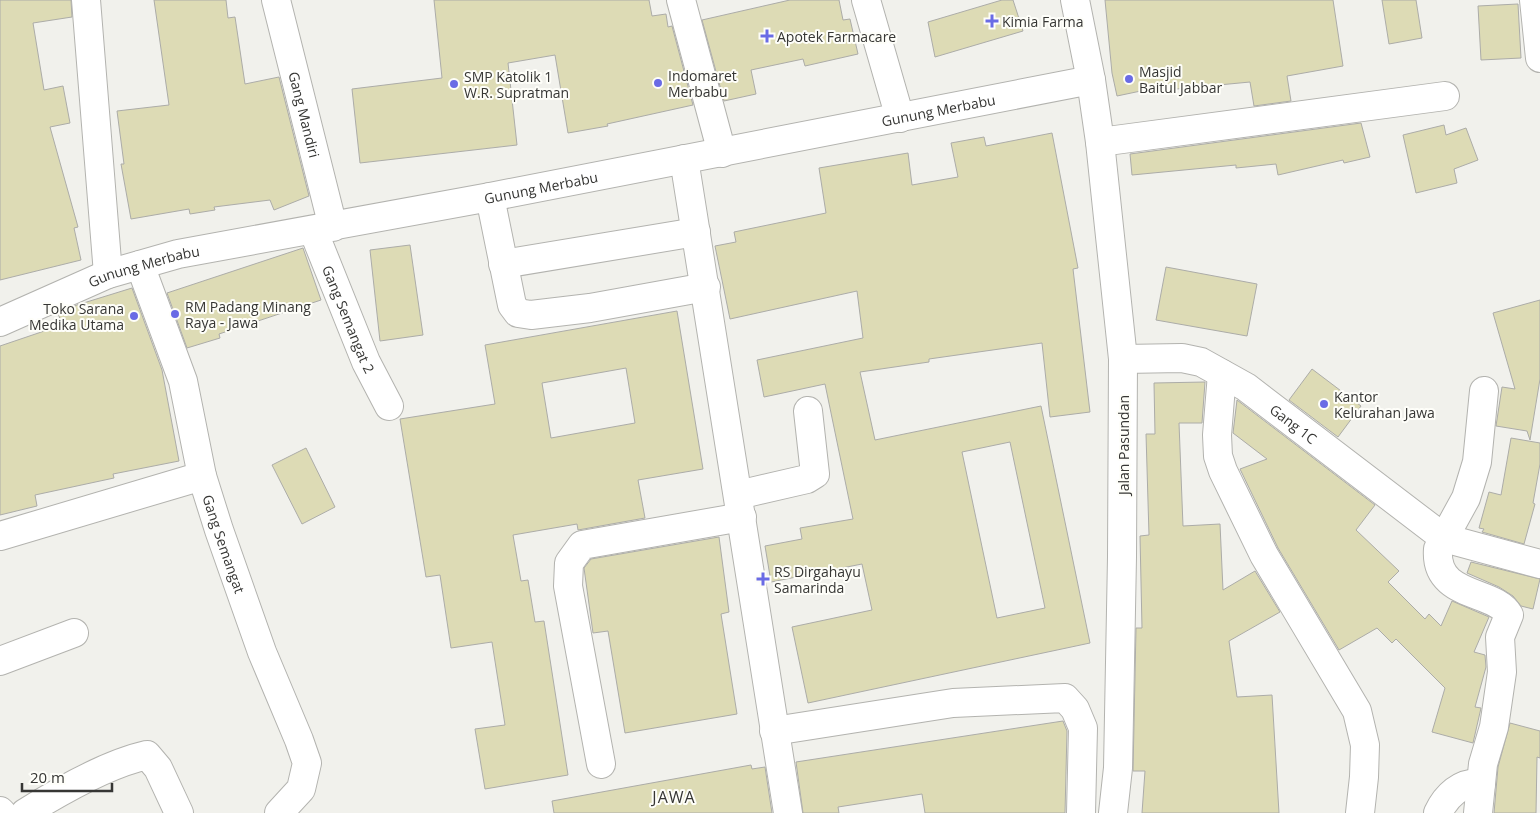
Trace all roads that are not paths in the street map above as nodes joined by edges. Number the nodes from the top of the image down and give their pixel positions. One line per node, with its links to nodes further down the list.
1 (86, 0): 19 (street)
2 (276, 0): 15 (street, Gang Mandiri)
3 (681, 0): 12 (street)
4 (866, 0): 10 (street)
5 (1075, 0): 8 (street, Jalan Pasundan)
6 (1534, 0): 7 (street)
7 (1540, 58)
8 (1091, 80): 10 (street, Gunung Merbabu); 11 (street, Jalan Pasundan)
9 (1445, 96): 11 (street)
10 (900, 118): 12 (street, Gunung Merbabu)
11 (1100, 142): 22 (street, Jalan Pasundan)
12 (722, 153): 13 (street, Gunung Merbabu)
13 (684, 159): 14 (street, Gunung Merbabu); 16 (street)
14 (490, 197): 15 (street, Gunung Merbabu); 17 (street)
15 (323, 229): 18 (street, Gunung Merbabu); 25 (street, Gang Semangat 2)
16 (696, 232): 17 (street); 20 (street)
17 (503, 264): 20 (street)
18 (140, 265): 19 (street, Gunung Merbabu); 27 (street, Gang Semangat)
19 (108, 274): 21 (street, Gunung Merbabu)
20 (706, 287): 28 (street)
21 (0, 322)
22 (1123, 359): 23 (street, Gang 1C); 42 (street, Jalan Pasundan)
23 (1222, 374): 30 (street, Gang 1C); 43 (street)
24 (1484, 391): 30 (street)
25 (389, 406)
26 (808, 411): 28 (street)
27 (202, 476): 29 (street); 39 (street, Gang Semangat)
28 (740, 506): 34 (street); 35 (street)
29 (0, 536)
30 (1444, 538): 31 (street); 36 (street)
31 (1540, 564)
32 (74, 634): 33 (street)
33 (0, 661)
34 (774, 731): 40 (street); 41 (street)
35 (602, 764)
36 (1481, 784): 44 (street); 45 (street)
37 (25, 813): 38 (street)
38 (179, 813)
39 (279, 813)
40 (788, 813)
41 (1081, 813)
42 (1113, 813)
43 (1360, 813)
44 (1438, 813)
45 (1478, 813)

